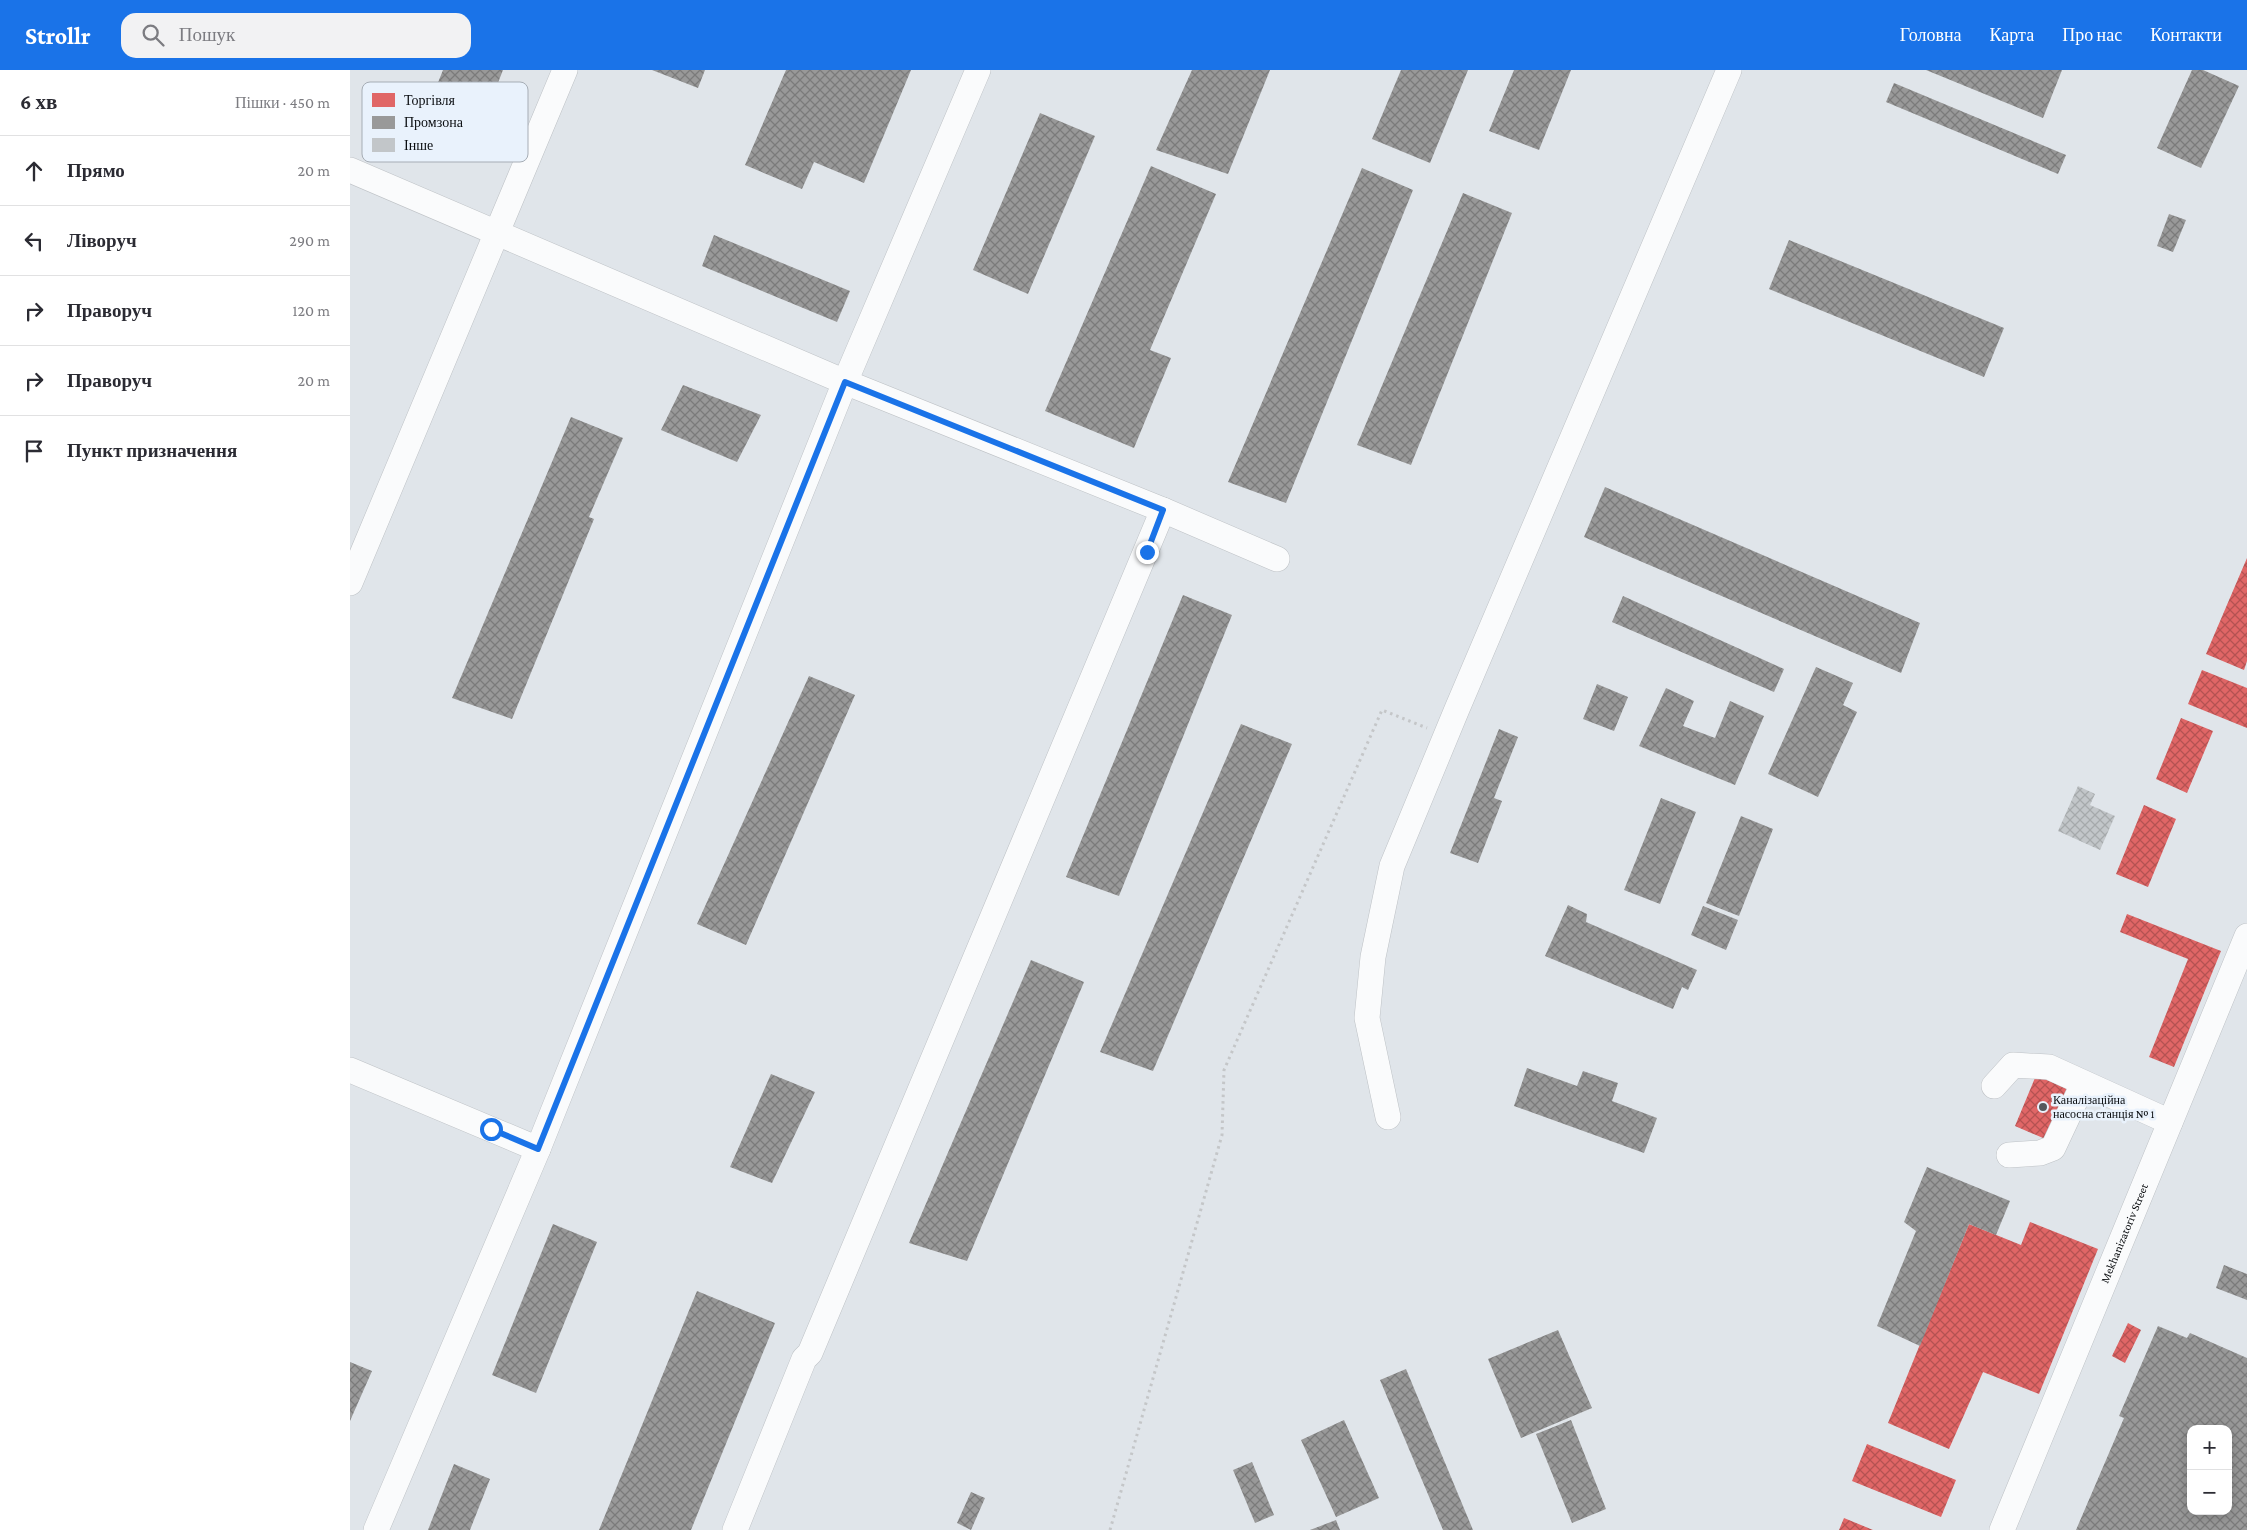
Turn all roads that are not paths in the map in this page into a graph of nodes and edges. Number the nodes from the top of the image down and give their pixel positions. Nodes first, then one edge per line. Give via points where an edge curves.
1 (565, 70) edge
2 (978, 70) edge
3 (1729, 70) edge
4 (528, 156) edge
5 (526, 162) edge
6 (350, 170) edge
7 (496, 231) junction
8 (845, 382) junction
9 (1163, 510) junction
10 (1277, 559) dead end
11 (350, 583) edge
12 (2247, 936) edge
13 (350, 1070) edge
14 (2084, 1084) junction
15 (1994, 1086) dead end
16 (1388, 1117) dead end
17 (2170, 1122) junction
18 (538, 1149) junction
19 (2009, 1155) dead end
20 (376, 1530) edge
21 (735, 1530) edge
22 (2002, 1530) edge

1 - 4 street
2 - 8 street
3 - 16 street via 1392,866 1373,957 1367,1018
5 - 7 street
6 - 7 street
7 - 8 street
7 - 11 street
8 - 9 street
8 - 18 street
9 - 10 street
9 - 21 street via 818,1335 804,1359
12 - 17 street, Mekhanizatoriv Street
13 - 18 street
14 - 15 street via 2049,1067 2013,1065
14 - 17 street
14 - 19 street via 2053,1148 2040,1153
17 - 22 street, Mekhanizatoriv Street
18 - 20 street

